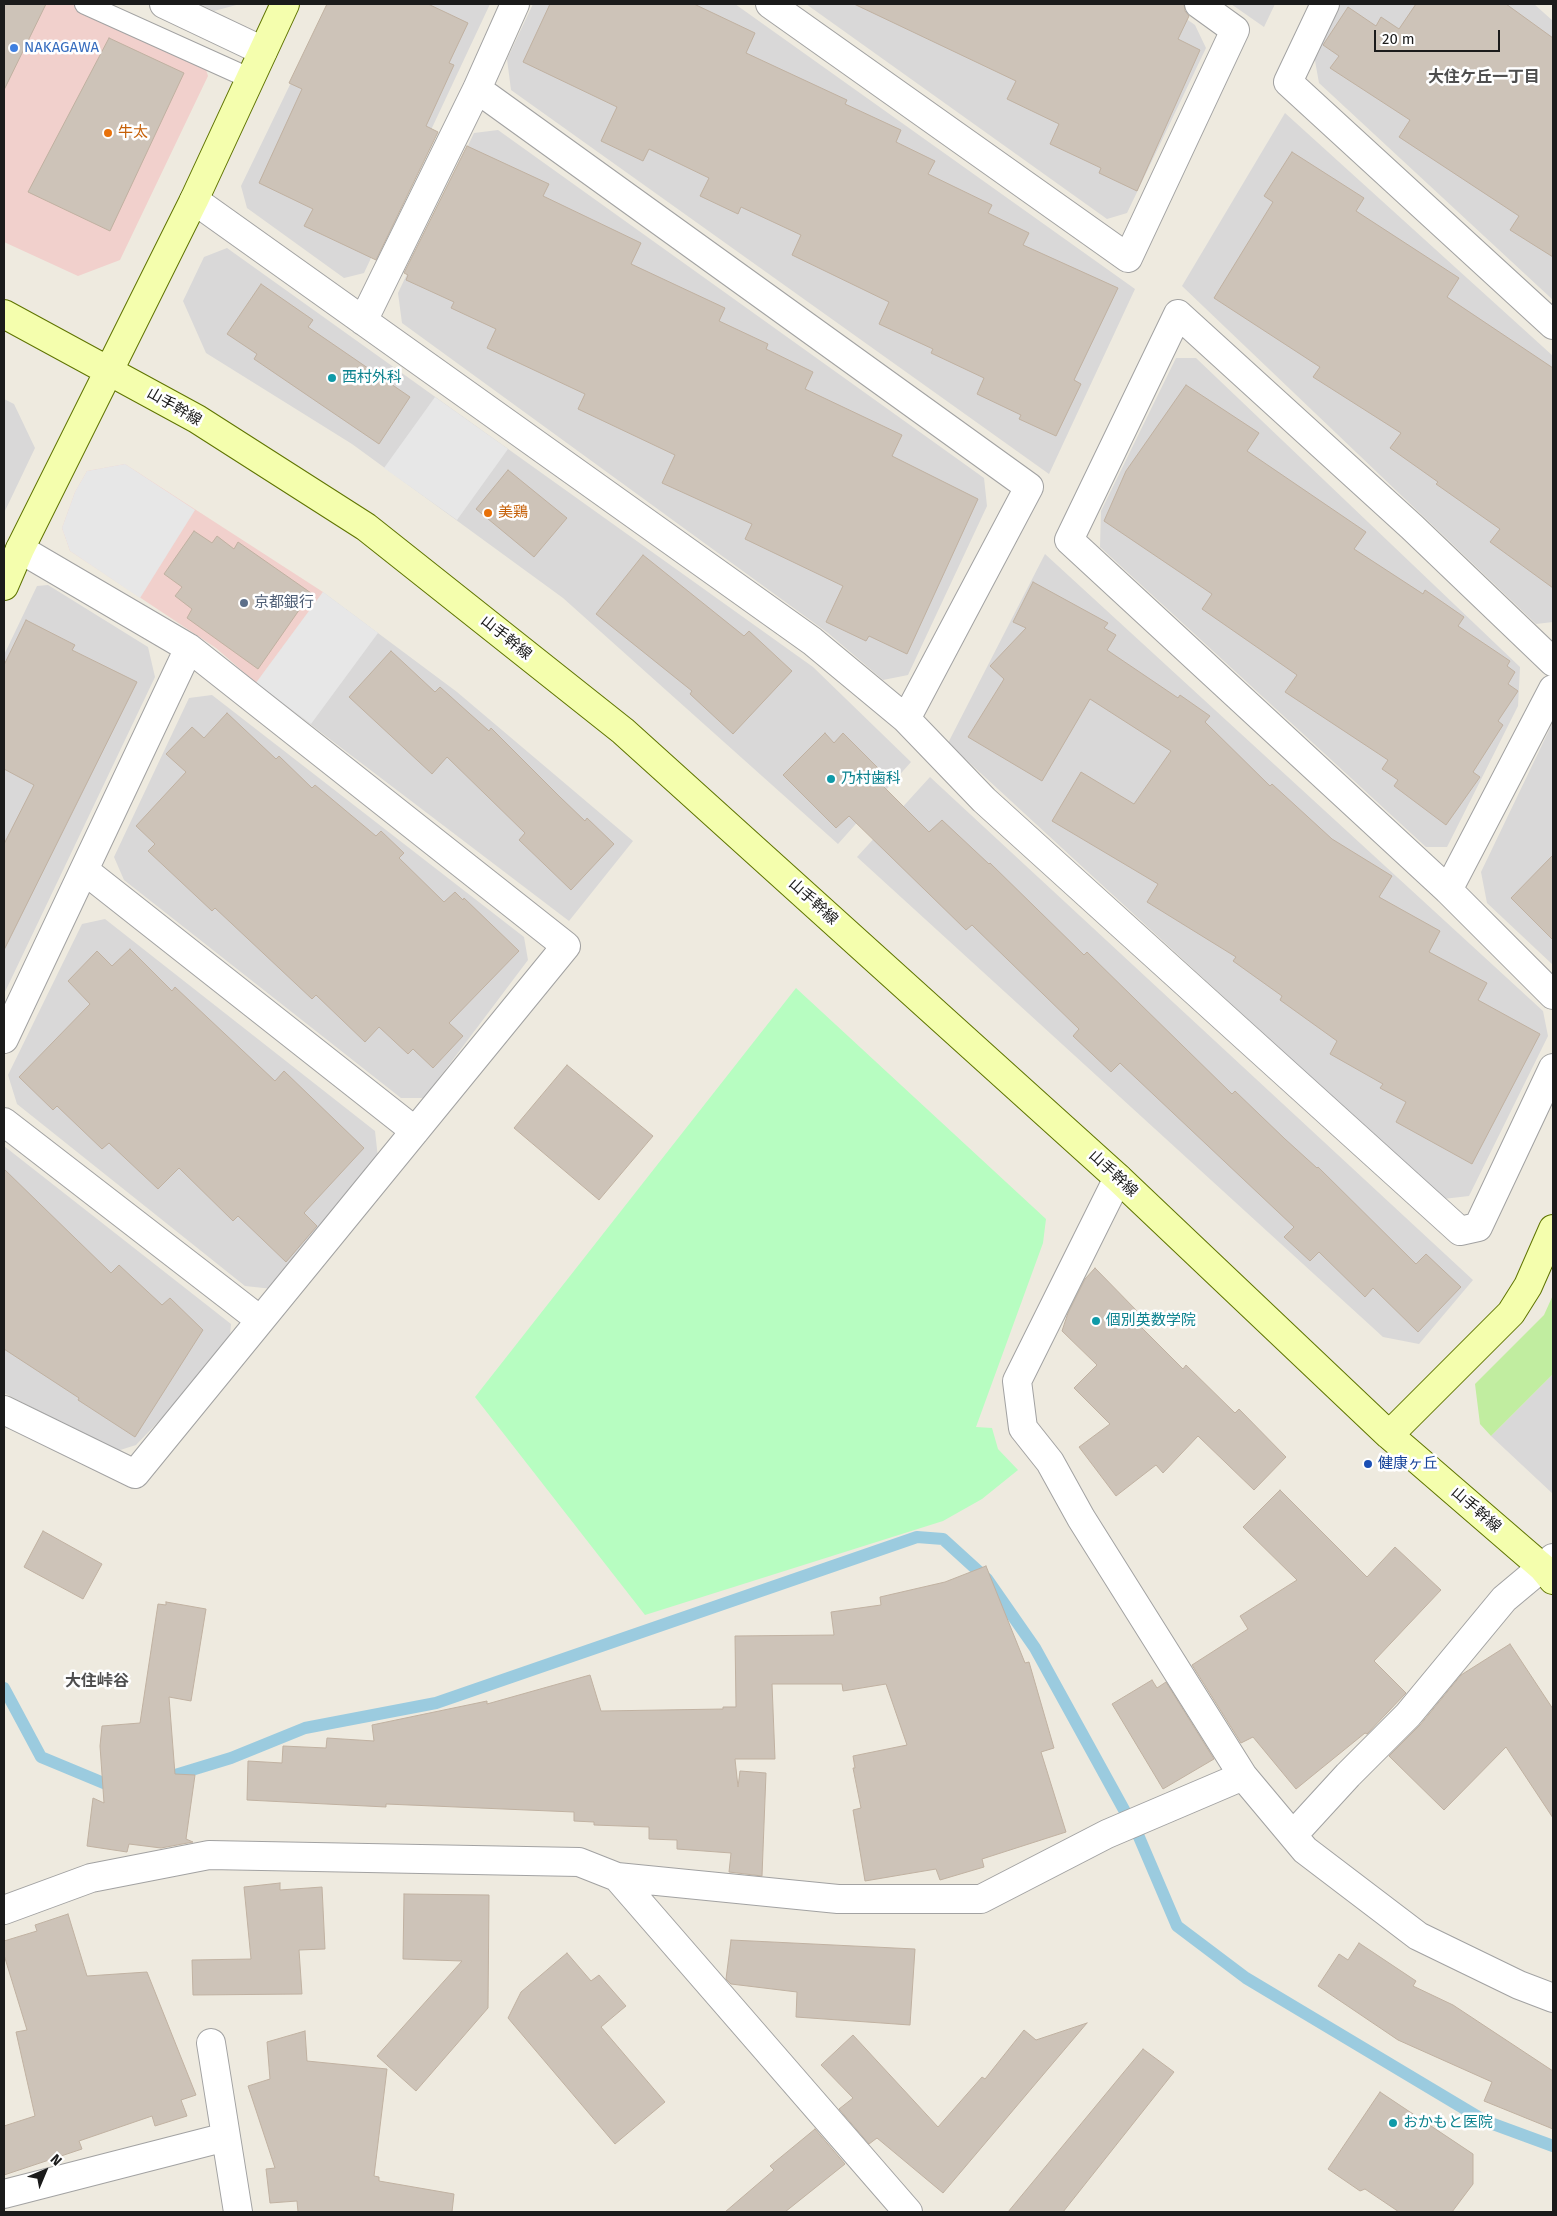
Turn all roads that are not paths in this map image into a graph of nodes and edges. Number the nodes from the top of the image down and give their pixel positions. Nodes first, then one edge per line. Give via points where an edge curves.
1 (85, 4) edge
2 (164, 4) edge
3 (285, 4) edge
4 (516, 4) edge
5 (770, 4) edge
6 (1199, 4) edge
7 (1324, 4) edge
8 (263, 51) junction
9 (249, 78) junction
10 (477, 89) junction
11 (194, 200) junction
12 (4, 314) edge
13 (363, 321) junction
14 (1553, 325) edge
15 (108, 370) junction
16 (20, 549) junction
17 (4, 586) edge
18 (189, 648) junction
19 (1553, 662) edge
20 (1553, 689) edge
21 (906, 719) junction
22 (84, 870) junction
23 (1448, 890) junction
24 (1553, 995) edge
25 (4, 1039) edge
26 (1553, 1068) edge
27 (4, 1122) edge
28 (415, 1131) junction
29 (1118, 1178) junction
30 (1553, 1228) edge
31 (260, 1320) junction
32 (4, 1410) edge
33 (1389, 1435) junction
34 (1550, 1569) edge
35 (1243, 1776) junction
36 (1293, 1835) junction
37 (618, 1878) junction
38 (4, 1910) edge
39 (1553, 1998) edge
40 (211, 2043) dead end
41 (226, 2136) junction
42 (4, 2194) edge
43 (238, 2212) edge
44 (908, 2212) edge

1 - 9 lane
2 - 8 street
3 - 8 street
4 - 10 street
5 - 6 street via 1128,258 1235,30
7 - 14 street via 1288,82
8 - 9 street
9 - 11 street
10 - 13 street
10 - 21 street via 1030,487
11 - 13 street
11 - 15 street
12 - 15 street, 山手幹線
13 - 21 street via 812,641
15 - 16 street
15 - 29 street, 山手幹線 via 197,419 366,526 615,725
16 - 17 street
16 - 18 street
18 - 22 street
18 - 28 street via 566,946
19 - 23 street via 1412,527 1178,314 1069,540
20 - 23 street
21 - 26 street via 984,800 1460,1232 1478,1227
22 - 25 street
22 - 28 street
23 - 24 street
27 - 31 street
28 - 31 street
29 - 33 street, 山手幹線
29 - 35 street via 1017,1381 1023,1428 1050,1462 1081,1518
30 - 33 street via 1528,1286 1511,1313
31 - 32 street via 135,1474
33 - 34 street, 山手幹線
34 - 36 street via 1504,1600 1408,1715
35 - 36 street
35 - 37 street via 1108,1834 981,1899 838,1899
36 - 39 street via 1305,1850 1418,1936
37 - 38 street via 579,1862 209,1855 91,1878
37 - 44 street
40 - 41 street
41 - 42 street
41 - 43 street

